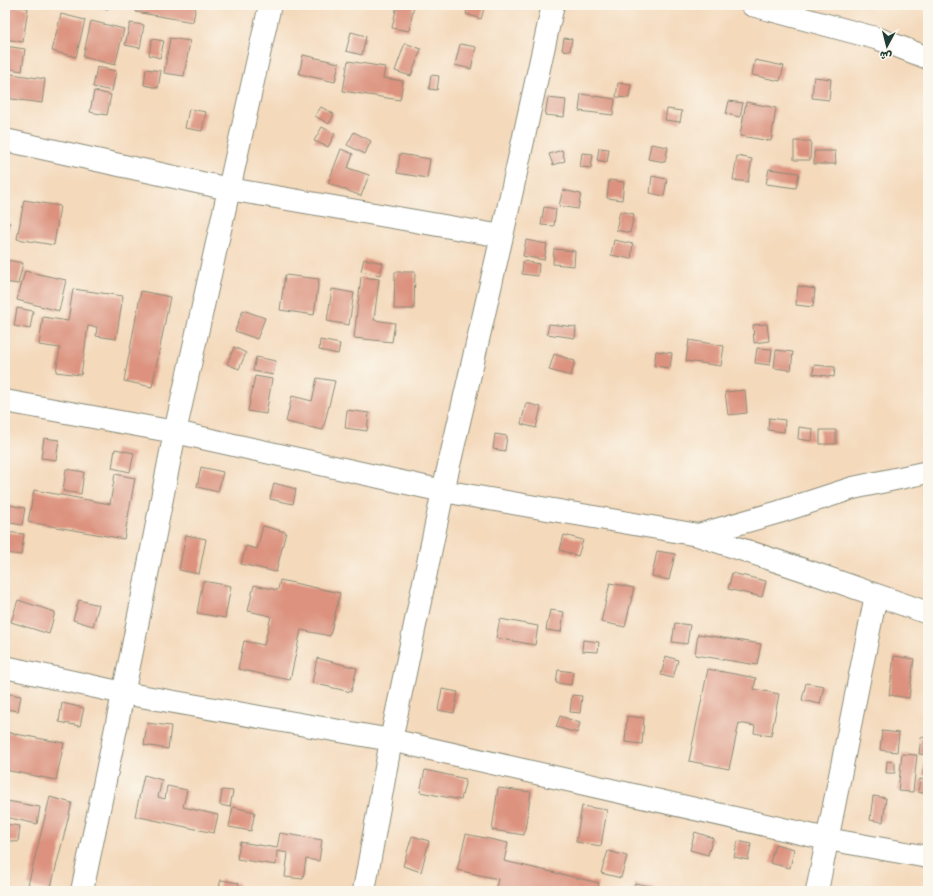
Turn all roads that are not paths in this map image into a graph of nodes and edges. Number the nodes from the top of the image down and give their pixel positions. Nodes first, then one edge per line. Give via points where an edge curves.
1 (270, 5) edge
2 (553, 5) edge
3 (752, 5) edge
4 (928, 58) edge
5 (5, 140) edge
6 (229, 189) junction
7 (502, 236) junction
8 (5, 401) edge
9 (176, 432) junction
10 (928, 472) edge
11 (443, 491) junction
12 (698, 536) junction
13 (876, 595) junction
14 (928, 613) edge
15 (5, 666) edge
16 (123, 693) junction
17 (391, 740) junction
18 (827, 839) junction
19 (928, 857) edge
20 (82, 891) edge
21 (364, 891) edge
22 (817, 891) edge

1 - 6 street
2 - 7 street
3 - 4 street via 879,39
5 - 6 street
6 - 7 street
6 - 9 street
7 - 11 street
8 - 9 street
9 - 11 street
9 - 16 street
10 - 12 street via 853,488
11 - 12 street
11 - 17 street
12 - 13 street
13 - 14 street
13 - 18 street
15 - 16 street
16 - 17 street
16 - 20 street
17 - 18 street
17 - 21 street
18 - 19 street
18 - 22 street

